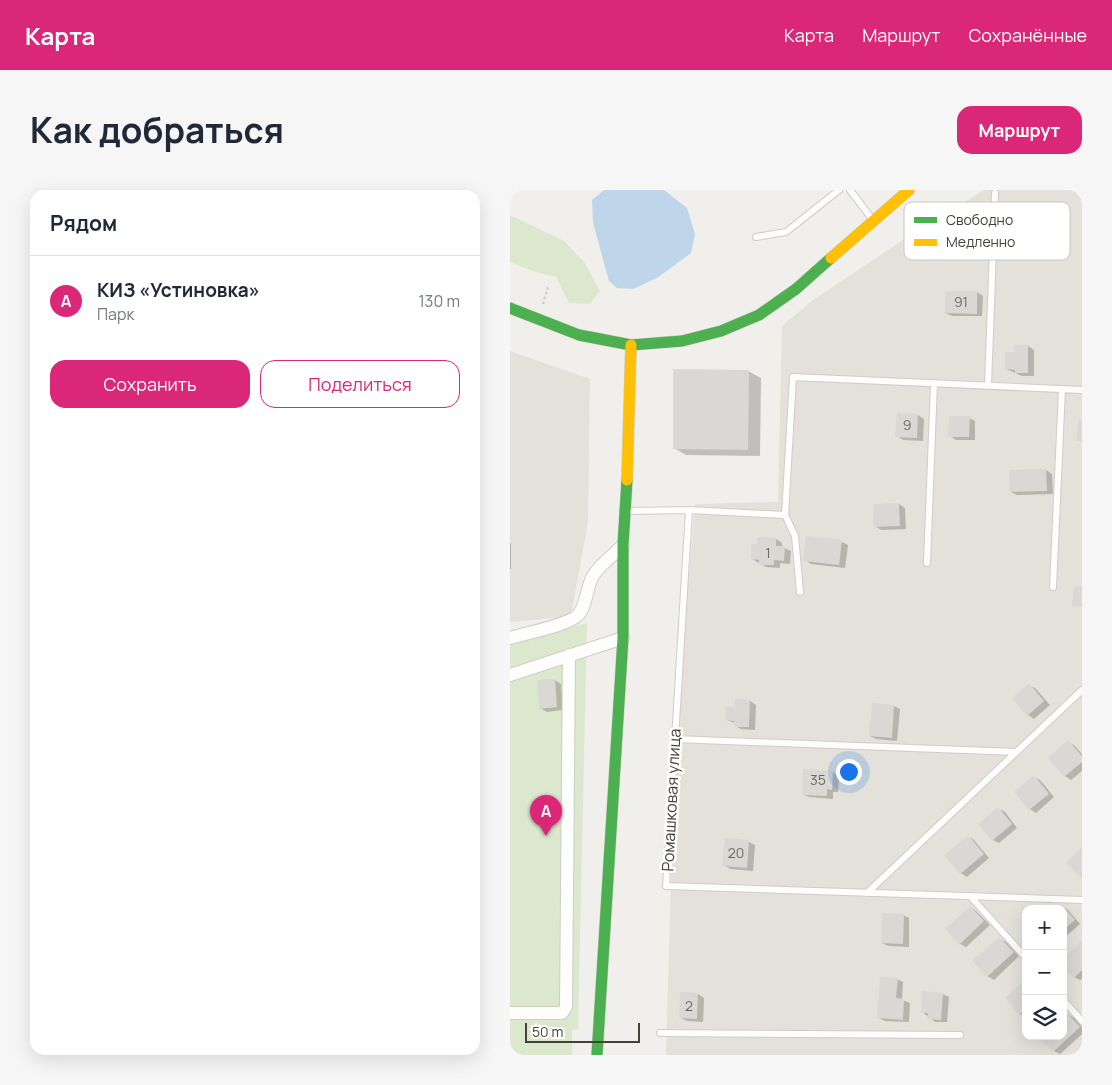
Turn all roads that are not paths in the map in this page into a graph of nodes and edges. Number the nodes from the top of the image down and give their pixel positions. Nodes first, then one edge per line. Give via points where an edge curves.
1 (839, 190) edge
2 (850, 190) edge
3 (909, 190) edge
4 (996, 194) dead end
5 (996, 202) edge
6 (874, 221) junction
7 (756, 237) dead end
8 (993, 260) edge
9 (510, 308) edge
10 (631, 346) junction
11 (934, 383) junction
12 (988, 386) junction
13 (1062, 389) junction
14 (1082, 390) edge
15 (626, 510) junction
16 (689, 510) junction
17 (785, 515) junction
18 (623, 545) junction
19 (927, 563) dead end
20 (1053, 587) dead end
21 (800, 592) dead end
22 (510, 638) edge
23 (623, 638) junction
24 (569, 656) junction
25 (510, 675) edge
26 (1082, 690) edge
27 (675, 739) junction
28 (1016, 752) junction
29 (867, 893) junction
30 (970, 896) junction
31 (1082, 900) edge
32 (1022, 954) edge
33 (1067, 1004) edge
34 (510, 1013) edge
35 (1082, 1021) edge
36 (660, 1033) dead end
37 (960, 1035) dead end
38 (597, 1055) edge

1 - 7 lane via 786,232
2 - 6 lane
3 - 6 street
4 - 5 lane
6 - 10 street via 796,289 759,315 721,331 682,341
8 - 12 lane
9 - 10 street via 579,335
10 - 15 street
11 - 12 lane
11 - 17 lane via 793,377
11 - 19 lane
12 - 13 lane
13 - 14 lane
13 - 20 lane
15 - 16 lane
15 - 18 street
16 - 17 lane
16 - 27 lane, Ромашковая улица
17 - 21 lane via 795,536
18 - 22 street via 594,574 577,616
18 - 23 street
23 - 24 street
23 - 38 street
24 - 25 street
24 - 34 street via 566,1006 562,1013
26 - 28 lane
27 - 28 lane
27 - 29 lane, Ромашковая улица via 666,886
28 - 29 lane
29 - 30 lane, Ромашковая улица
30 - 31 lane, Ромашковая улица
30 - 32 lane
33 - 35 lane
36 - 37 lane

